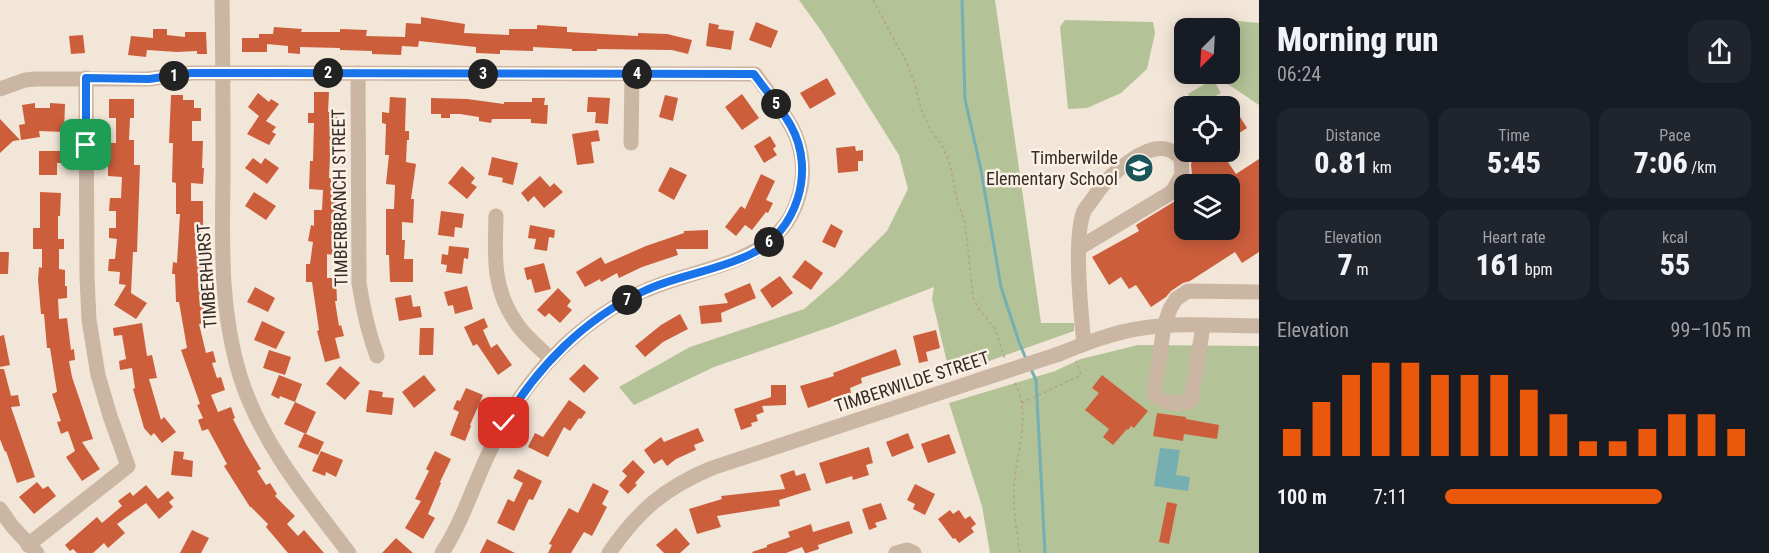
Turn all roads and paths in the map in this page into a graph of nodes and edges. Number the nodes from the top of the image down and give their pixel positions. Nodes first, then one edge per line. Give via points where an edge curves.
1 (222, 0) edge
2 (873, 0) edge
3 (223, 73) junction
4 (358, 73) junction
5 (632, 74) junction
6 (86, 78) junction
7 (0, 89) edge
8 (632, 143) dead end
9 (496, 216) dead end
10 (1079, 248) junction
11 (1259, 292) edge
12 (1164, 326) junction
13 (1203, 326) junction
14 (1259, 326) edge
15 (1072, 349) junction
16 (1002, 353) dead end
17 (377, 356) dead end
18 (551, 359) junction
19 (1015, 383) dead end
20 (1022, 403) junction
21 (0, 509) edge
22 (33, 549) edge
23 (913, 552) edge
24 (349, 553) edge
25 (442, 553) edge
26 (609, 553) edge
27 (896, 553) edge
28 (1020, 553) edge

1 - 3 street, TIMBERHURST
2 - 16 path via 904,56 922,112 949,161 965,222 973,297 995,329
3 - 4 street
3 - 6 street via 149,79
3 - 24 street, TIMBERHURST via 223,284 233,350 256,416 275,452
4 - 5 street
4 - 17 street, TIMBERBRANCH STREET via 359,283
5 - 8 street
5 - 18 street via 754,74 791,126 799,144 802,164 797,202 782,228 752,254 643,291 590,324
6 - 7 street via 25,80
6 - 22 street via 89,320 98,375 128,466
9 - 18 street via 495,271 504,303 522,331
10 - 10 street via 1084,211 1112,174 1153,149 1169,150 1180,157 1182,175 1172,192
10 - 15 street via 1081,316
11 - 12 street via 1188,291 1176,299
12 - 13 street, TIMBERWILDE STREET
12 - 13 street via 1154,394 1158,399 1184,405 1191,401
12 - 15 street, TIMBERWILDE STREET via 1125,331
13 - 14 street, TIMBERWILDE STREET
15 - 20 path via 1081,375
15 - 26 street, TIMBERWILDE STREET, bridge via 696,474 646,507
18 - 25 street via 517,400 504,423
19 - 20 path
20 - 28 path via 1014,488
21 - 22 street
23 - 27 street

